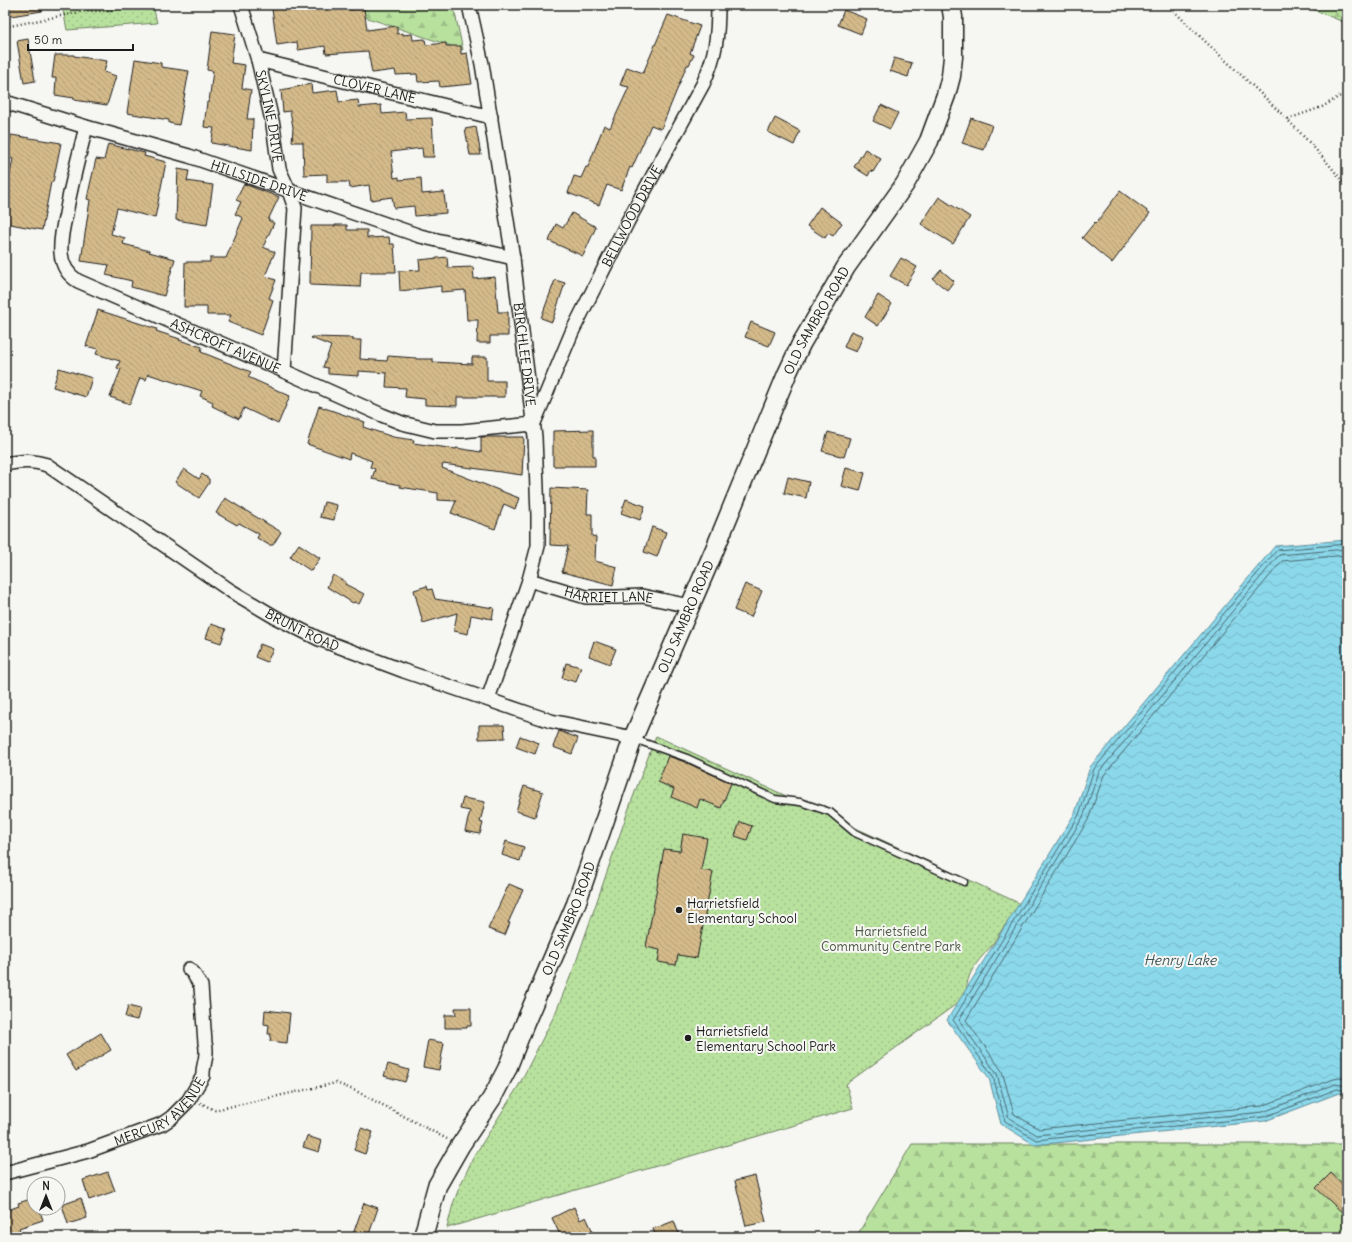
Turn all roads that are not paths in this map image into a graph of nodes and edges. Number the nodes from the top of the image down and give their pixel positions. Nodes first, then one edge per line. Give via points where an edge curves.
1 (241, 5) edge
2 (469, 5) edge
3 (718, 5) edge
4 (951, 5) edge
5 (258, 60) junction
6 (5, 102) edge
7 (491, 117) junction
8 (86, 127) junction
9 (289, 191) junction
10 (513, 258) junction
11 (284, 371) junction
12 (533, 424) junction
13 (5, 464) edge
14 (529, 580) junction
15 (690, 606) junction
16 (488, 699) junction
17 (633, 738) junction
18 (964, 882) dead end
19 (189, 969) dead end
20 (5, 1173) edge
21 (423, 1237) edge

1 - 5 street, SKYLINE DRIVE
2 - 7 street, BIRCHLEE DRIVE
3 - 12 street, BELLWOOD DRIVE via 716,48 703,84 628,221 572,332
4 - 15 main road, OLD SAMBRO ROAD via 951,76 929,141 905,184 846,267 801,344
5 - 7 street, CLOVER LANE
5 - 9 street, SKYLINE DRIVE via 273,125 279,169
6 - 8 street, HILLSIDE DRIVE
7 - 10 street, BIRCHLEE DRIVE
8 - 9 street, HILLSIDE DRIVE via 189,156
8 - 11 street, ASHCROFT AVENUE via 63,230 61,253 66,270 85,284
9 - 10 street, HILLSIDE DRIVE via 420,236
9 - 11 street, SKYLINE DRIVE via 295,208
10 - 12 street, BIRCHLEE DRIVE
11 - 12 street, ASHCROFT AVENUE via 402,423 435,431 462,432
12 - 14 street, BIRCHLEE DRIVE via 538,546
13 - 16 street, BRUNT ROAD via 26,460 47,465 231,591 275,617 319,638 404,671
14 - 15 street, HARRIET LANE via 586,596 642,596
14 - 16 street, BIRCHLEE DRIVE
15 - 17 main road, OLD SAMBRO ROAD
16 - 17 street, BRUNT ROAD via 551,721
17 - 18 lane via 687,758 774,799 800,802 830,812 855,833
17 - 21 main road, OLD SAMBRO ROAD via 576,904 524,1023 507,1069 492,1098 437,1186
19 - 20 street, MERCURY AVENUE via 202,986 207,1057 203,1076 188,1101 171,1118 158,1126 88,1151

